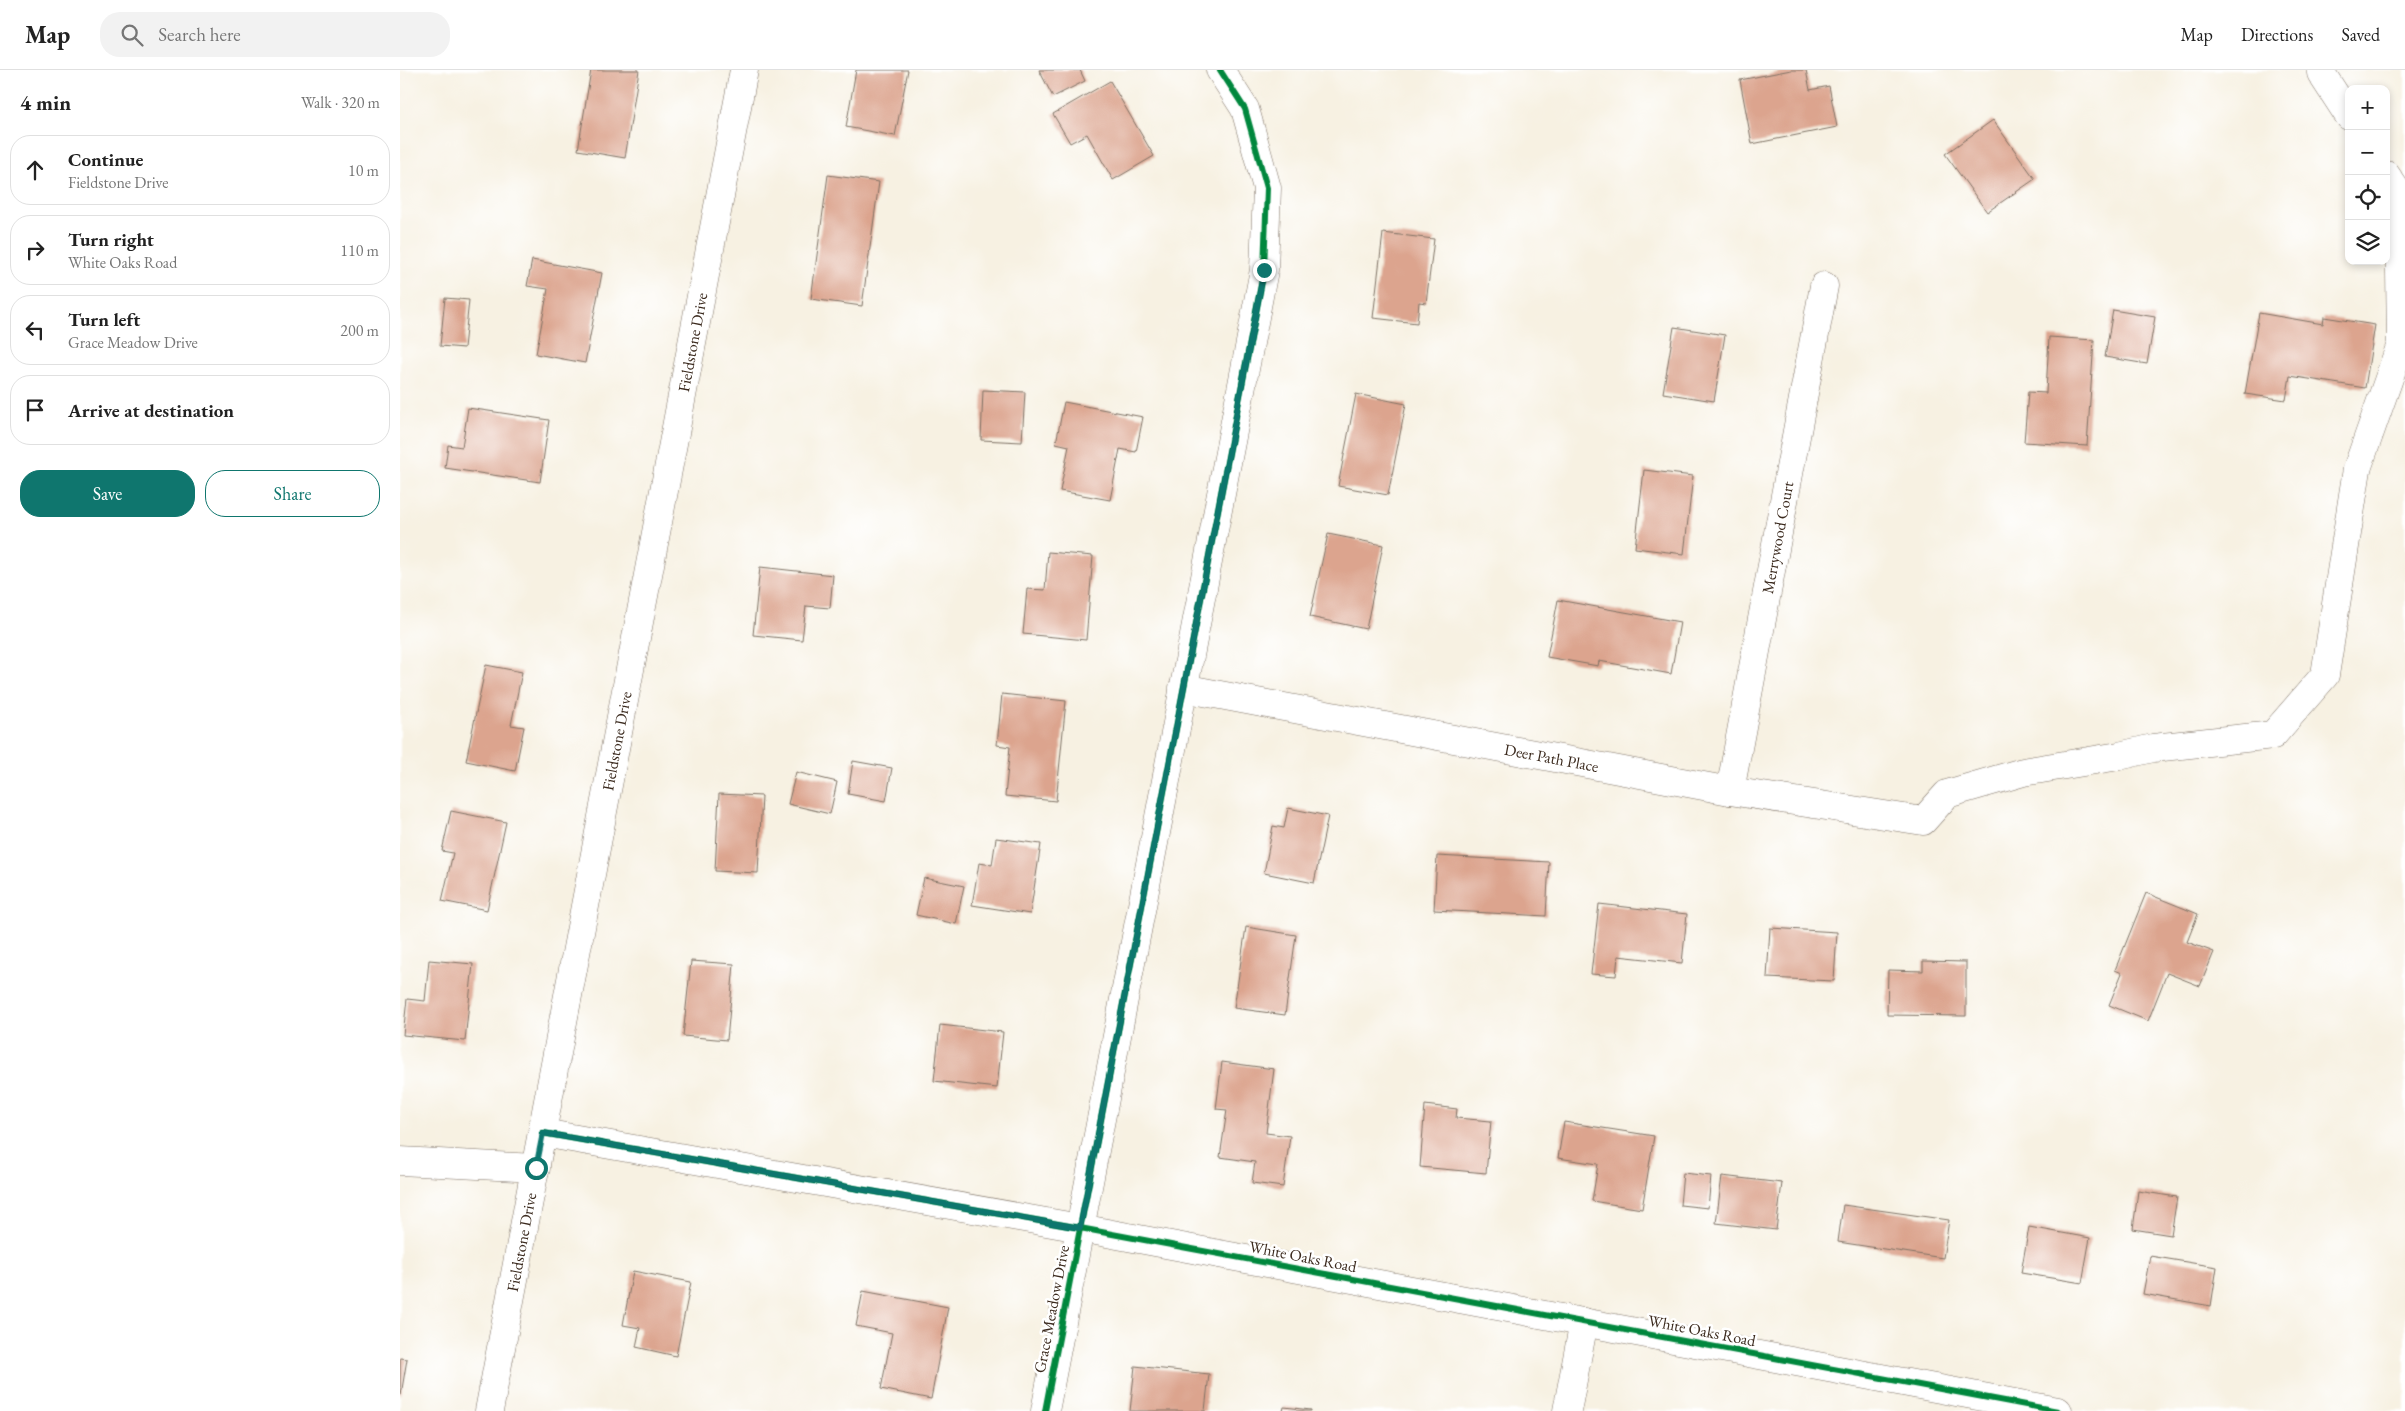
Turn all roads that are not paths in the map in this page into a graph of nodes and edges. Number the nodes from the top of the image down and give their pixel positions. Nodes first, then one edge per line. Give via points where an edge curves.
1 (744, 70) edge
2 (1220, 70) edge
3 (2321, 73) dead end
4 (2345, 110) edge
5 (2387, 175) edge
6 (1824, 286) dead end
7 (1183, 688) junction
8 (1730, 791) junction
9 (543, 1133) junction
10 (400, 1161) edge
11 (536, 1168) junction
12 (1080, 1228) junction
13 (1584, 1322) junction
14 (490, 1411) edge
15 (1045, 1411) edge
16 (1567, 1411) edge
17 (2058, 1411) edge

1 - 9 street, Fieldstone Drive
2 - 7 street, Grace Meadow Drive via 1245,109 1267,188 1264,270
3 - 4 street
5 - 8 street, Deer Path Place via 2399,194 2401,344 2357,469 2325,675 2274,735 2152,748 2023,772 1947,794 1923,821
6 - 8 street, Merrywood Court
7 - 8 street, Deer Path Place
7 - 12 street, Grace Meadow Drive
9 - 11 street, Fieldstone Drive
9 - 12 street, White Oaks Road
10 - 11 street
11 - 14 street, Fieldstone Drive
12 - 13 street, White Oaks Road
12 - 15 street, Grace Meadow Drive
13 - 16 street
13 - 17 street, White Oaks Road

